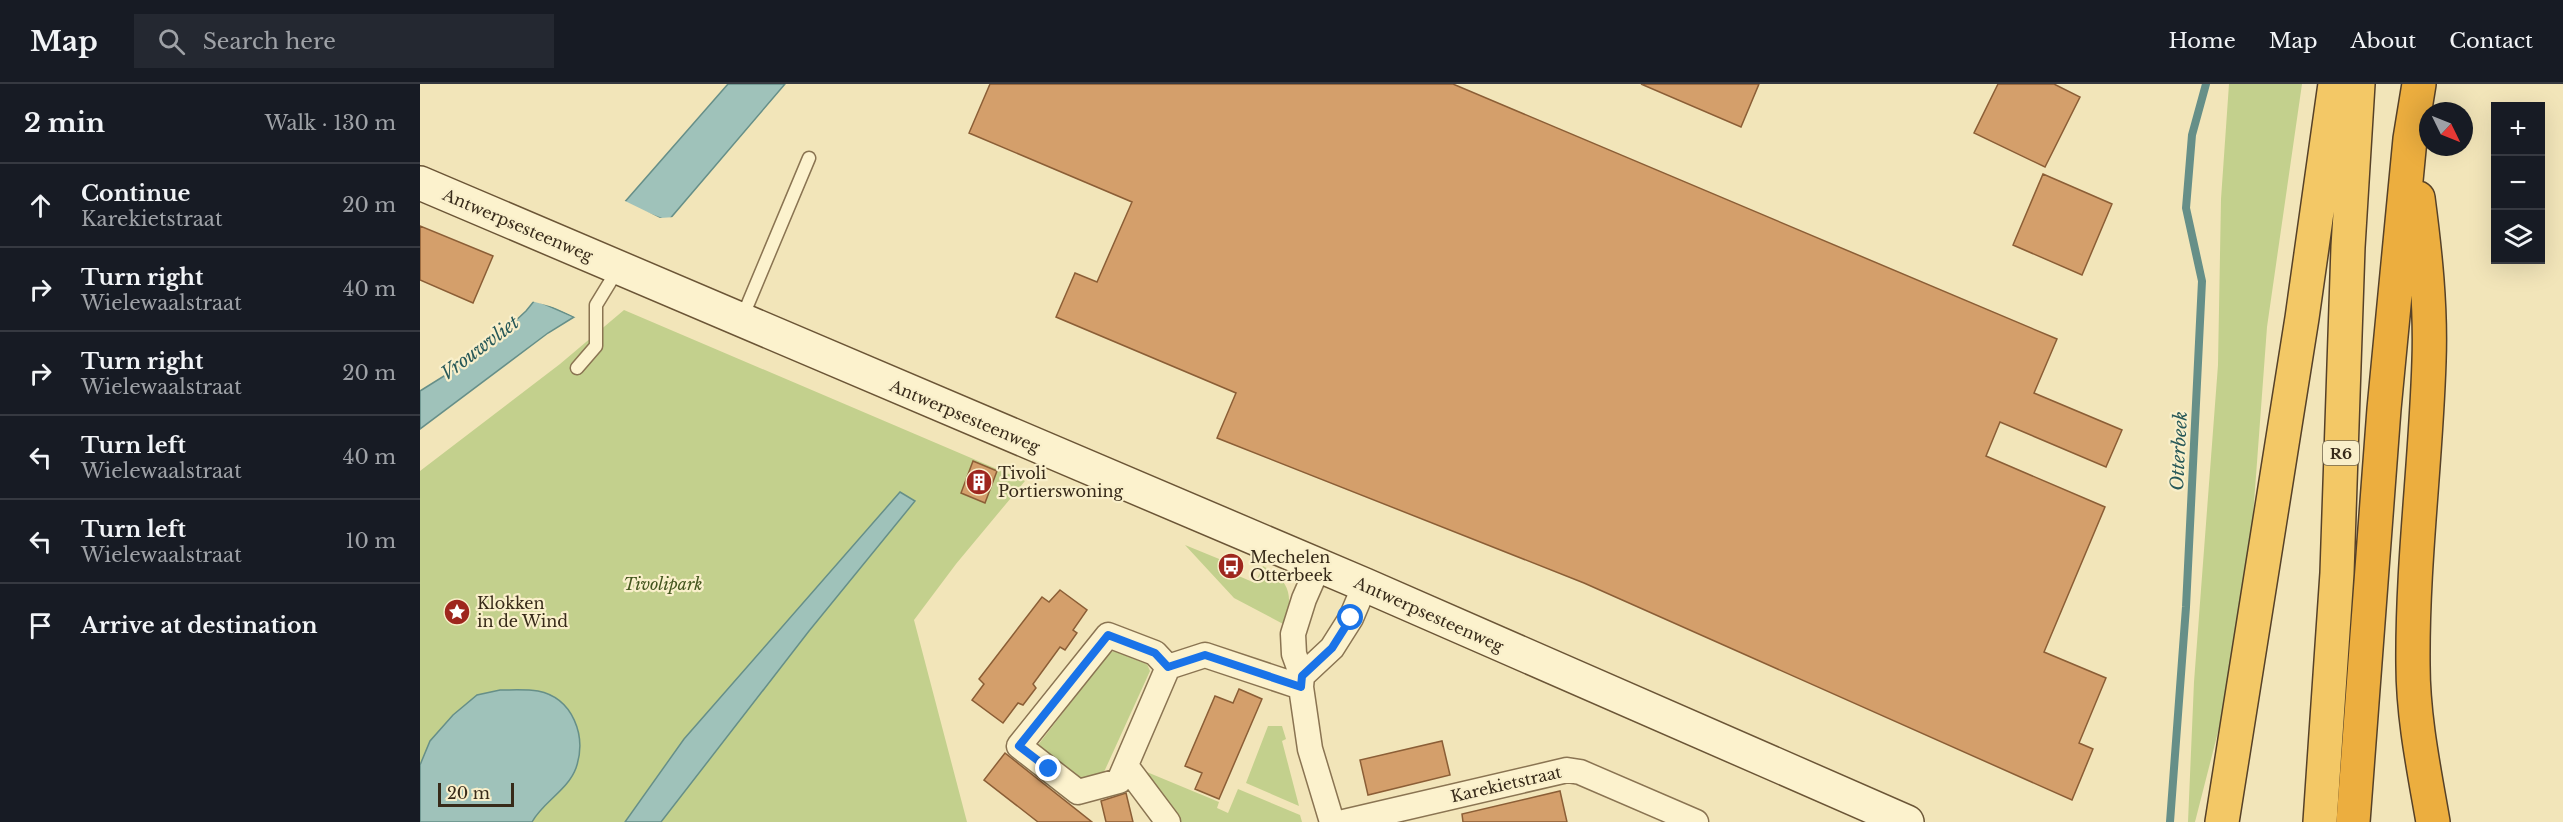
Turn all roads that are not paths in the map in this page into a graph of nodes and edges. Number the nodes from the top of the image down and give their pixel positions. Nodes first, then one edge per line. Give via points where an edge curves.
1 (2335, 84) edge
2 (2358, 84) edge
3 (2419, 84) edge
4 (2410, 139) junction
5 (809, 158) dead end
6 (420, 183) edge
7 (619, 268) junction
8 (741, 321) junction
9 (577, 368) dead end
10 (1318, 567) junction
11 (1365, 585) junction
12 (1168, 667) junction
13 (1301, 682) junction
14 (1126, 766) junction
15 (1168, 822) edge
16 (1332, 822) edge
17 (1344, 822) edge
18 (1696, 822) edge
19 (1907, 822) edge
20 (2222, 822) edge
21 (2320, 822) edge
22 (2353, 822) edge
23 (2433, 822) edge

1 - 20 highway
2 - 21 highway, R6 via 2337,573
3 - 4 highway, R6
4 - 22 highway, R6 via 2384,409
4 - 23 highway via 2426,259 2429,359 2412,666 2419,746
5 - 8 lane
6 - 7 main road, Antwerpsesteenweg
7 - 8 main road, Antwerpsesteenweg
7 - 9 lane via 596,305 596,346
8 - 10 main road, Antwerpsesteenweg
10 - 11 main road, Antwerpsesteenweg
10 - 13 street via 1293,634
11 - 13 street via 1332,648
11 - 19 main road, Antwerpsesteenweg
12 - 13 street via 1205,655
12 - 14 street
12 - 14 street via 1155,653 1108,635 1019,746 1078,792 1119,781
13 - 16 street via 1310,749
14 - 15 street
17 - 18 street, Karekietstraat via 1567,770 1580,772

